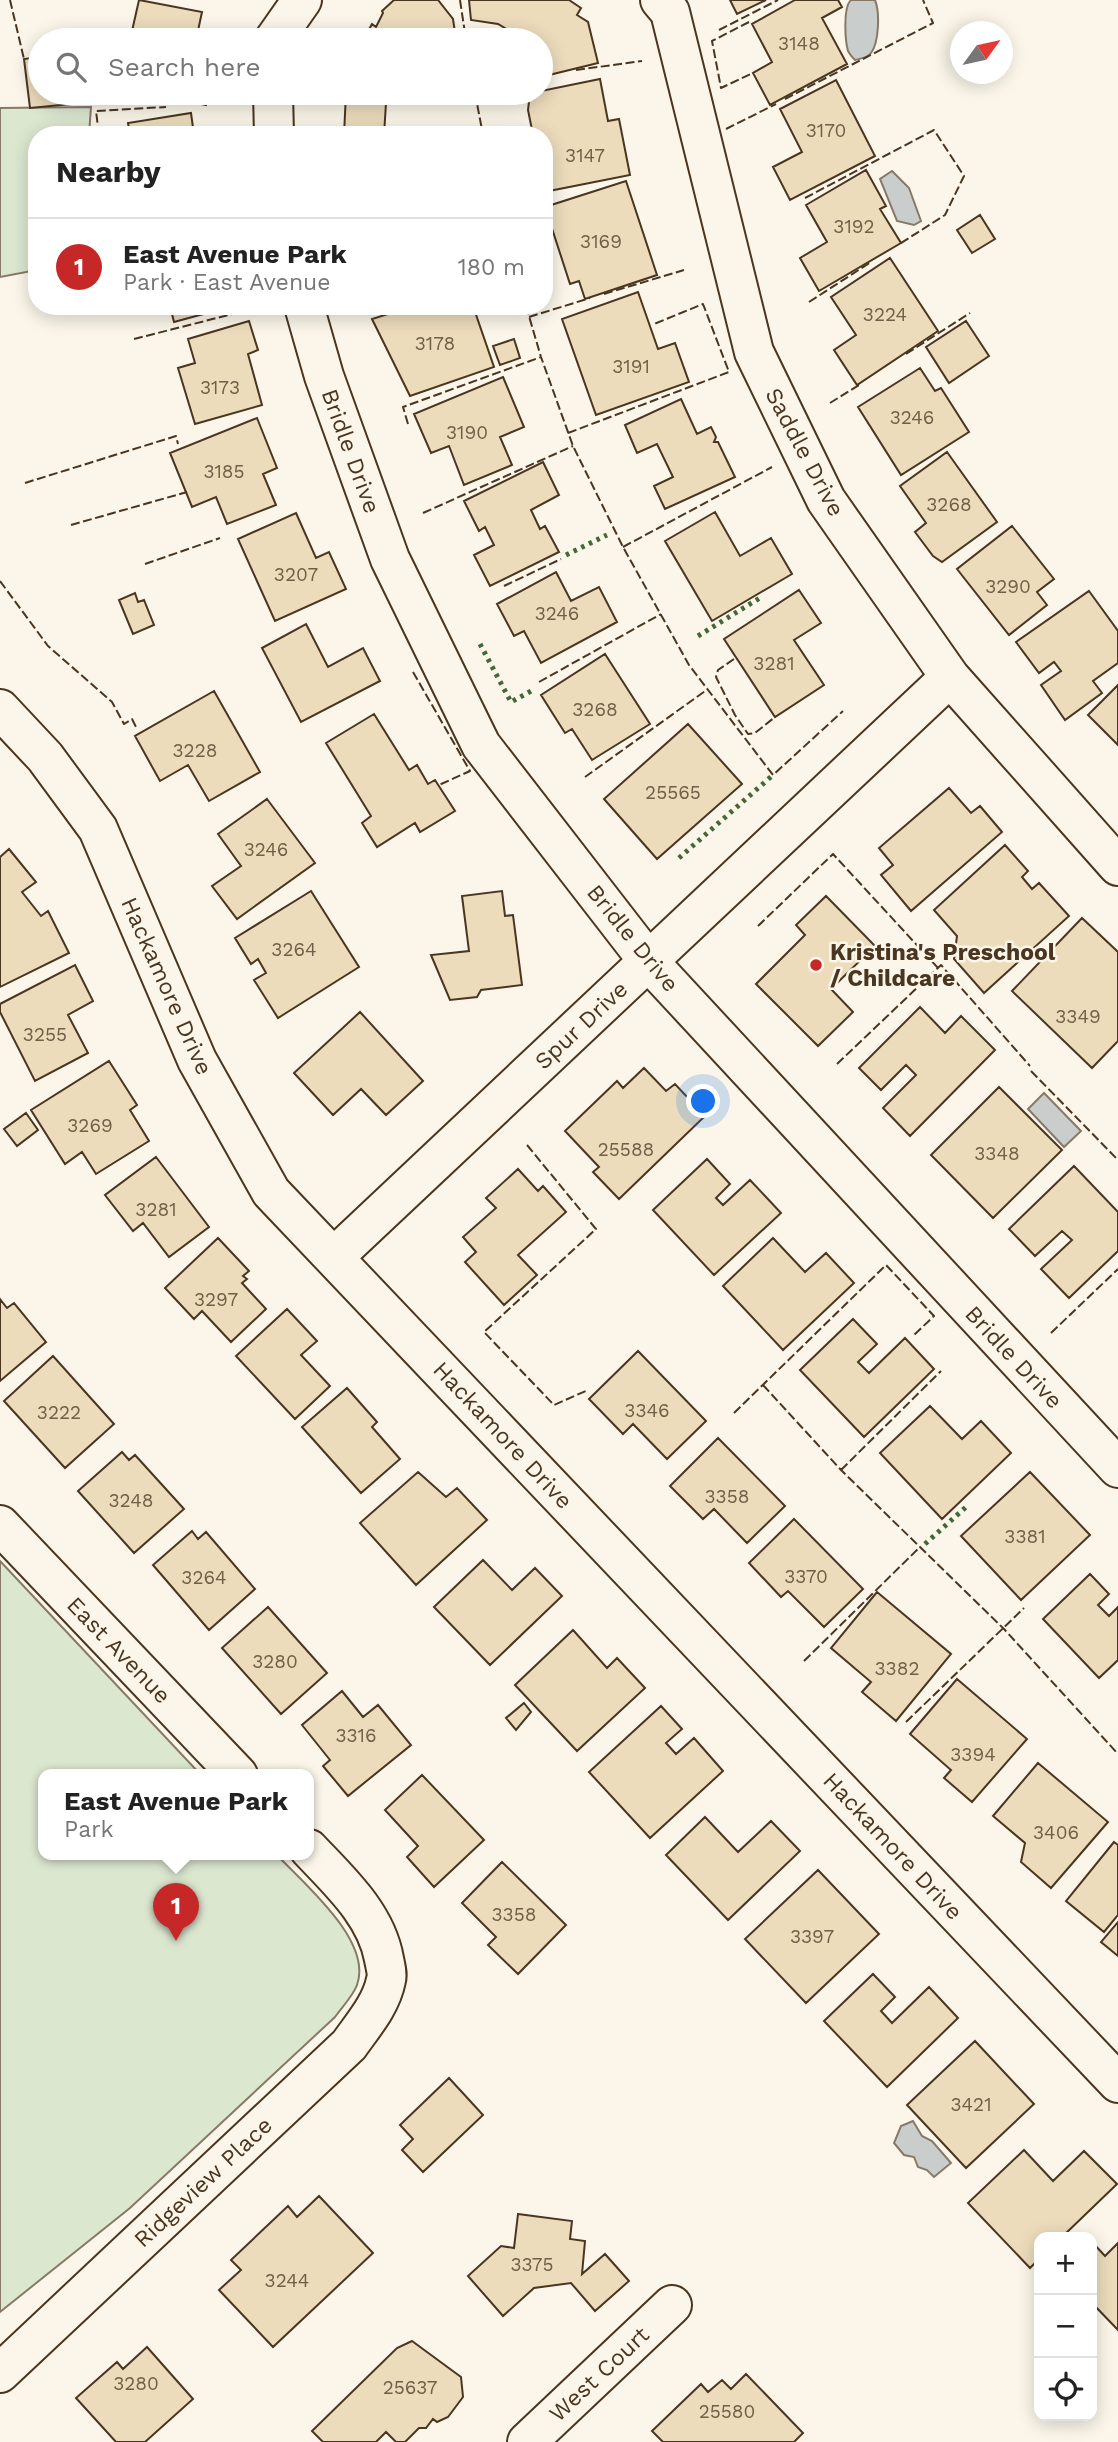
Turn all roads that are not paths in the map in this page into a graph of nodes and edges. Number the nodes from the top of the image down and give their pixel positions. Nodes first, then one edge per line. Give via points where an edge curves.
1 (302, 0) edge
2 (660, 0) edge
3 (282, 28) edge
4 (273, 105) edge
5 (274, 126) edge
6 (307, 315) edge
7 (950, 677) junction
8 (0, 709) edge
9 (1118, 866) edge
10 (649, 961) junction
11 (334, 1257) junction
12 (1118, 1468) edge
13 (0, 1525) edge
14 (232, 1769) edge
15 (314, 1854) edge
16 (1118, 2083) edge
17 (672, 2305) dead end
18 (0, 2373) edge
19 (527, 2442) edge

1 - 3 street
2 - 7 street, Saddle Drive via 670,12 754,352 826,500
4 - 5 street
6 - 10 street, Bridle Drive via 390,559 481,745
7 - 9 street, Saddle Drive
7 - 10 street, Spur Drive
8 - 11 street, Hackamore Drive via 45,757 98,829 204,1072 271,1192
10 - 11 street, Spur Drive
10 - 12 street, Bridle Drive
11 - 16 street, Hackamore Drive
13 - 14 street, East Avenue
15 - 18 street, Ridgeview Place via 343,1884 381,1942 387,1978 374,2010 349,2045
17 - 19 street, West Court

